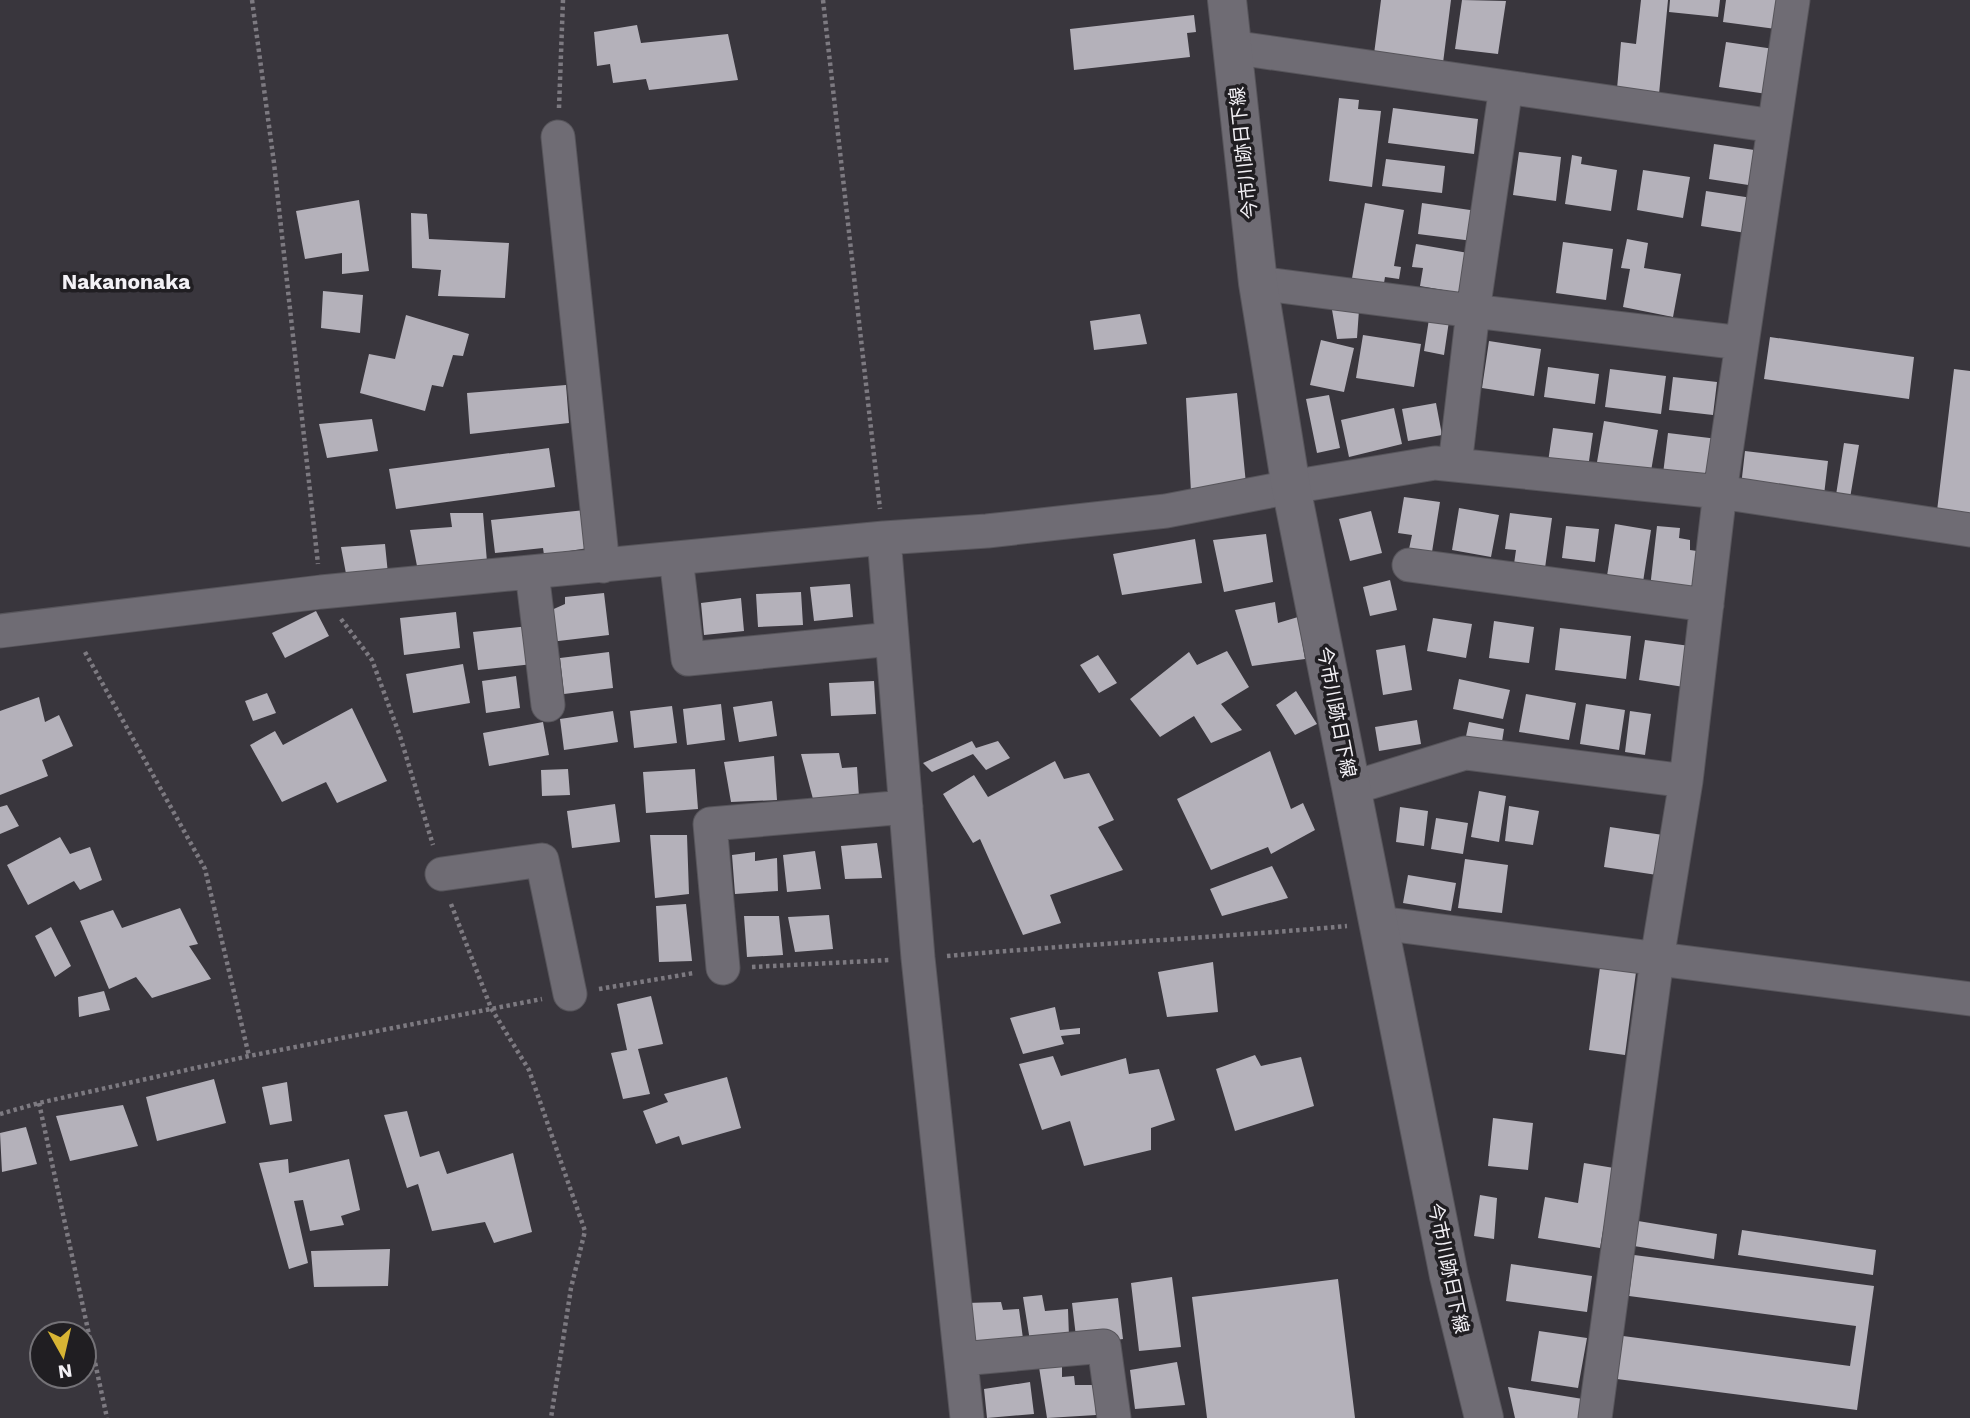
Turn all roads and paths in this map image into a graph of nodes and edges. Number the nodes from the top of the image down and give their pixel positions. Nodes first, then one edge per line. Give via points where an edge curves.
1 (252, 0) edge
2 (563, 0) edge
3 (823, 0) edge
4 (1227, 0) edge
5 (1793, 0) edge
6 (1231, 47) junction
7 (1506, 87) junction
8 (1774, 126) junction
9 (558, 137) joint
10 (1258, 283) junction
11 (1473, 312) junction
12 (1742, 343) junction
13 (1454, 465) junction
14 (1291, 486) junction
15 (1720, 492) junction
16 (1970, 530) edge
17 (884, 538) junction
18 (676, 558) junction
19 (1409, 565) dead end
20 (603, 566) junction
21 (533, 572) junction
22 (321, 592) junction
23 (1707, 605) junction
24 (70, 623) junction
25 (0, 631) edge
26 (892, 639) junction
27 (548, 705) dead end
28 (1686, 781) junction
29 (1352, 788) junction
30 (906, 807) junction
31 (442, 874) junction
32 (1379, 923) junction
33 (918, 958) junction
34 (1657, 959) junction
35 (723, 968) dead end
36 (570, 994) dead end
37 (1970, 999) edge
38 (491, 1008) junction
39 (249, 1056) junction
40 (39, 1102) junction
41 (0, 1114) edge
42 (961, 1359) junction
43 (107, 1418) edge
44 (551, 1418) edge
45 (967, 1418) edge
46 (1114, 1418) edge
47 (1484, 1418) edge
48 (1595, 1418) edge

1 - 22 path
2 - 9 path
3 - 17 path
4 - 6 street, 今市川跡日下線
5 - 8 street
6 - 7 street
6 - 10 street, 今市川跡日下線
7 - 8 street
7 - 11 street
8 - 12 street
9 - 20 street
10 - 11 street
10 - 14 street, 今市川跡日下線
11 - 12 street
11 - 13 street
12 - 15 street
13 - 14 street via 1435,463
13 - 15 street
14 - 17 street via 1166,511
14 - 29 street, 今市川跡日下線
15 - 16 street
15 - 23 street
17 - 18 street
17 - 26 street
18 - 20 street
18 - 26 street via 688,659
19 - 23 street
20 - 21 street
21 - 22 street
21 - 27 street
22 - 24 street
22 - 31 path via 372,660
23 - 28 street
24 - 25 street
24 - 39 path via 205,869
26 - 30 street
28 - 29 street via 1465,753
28 - 34 street
29 - 32 street, 今市川跡日下線
30 - 33 street
30 - 35 street via 710,824
31 - 36 street via 542,860
31 - 38 path
32 - 33 path
32 - 34 street
32 - 47 street, 今市川跡日下線 via 1449,1276
33 - 42 street
34 - 37 street
34 - 48 street
38 - 39 path
38 - 44 path via 529,1070 585,1231 571,1288
39 - 40 path
40 - 41 path
40 - 43 path
42 - 45 street
42 - 46 street via 1104,1346

